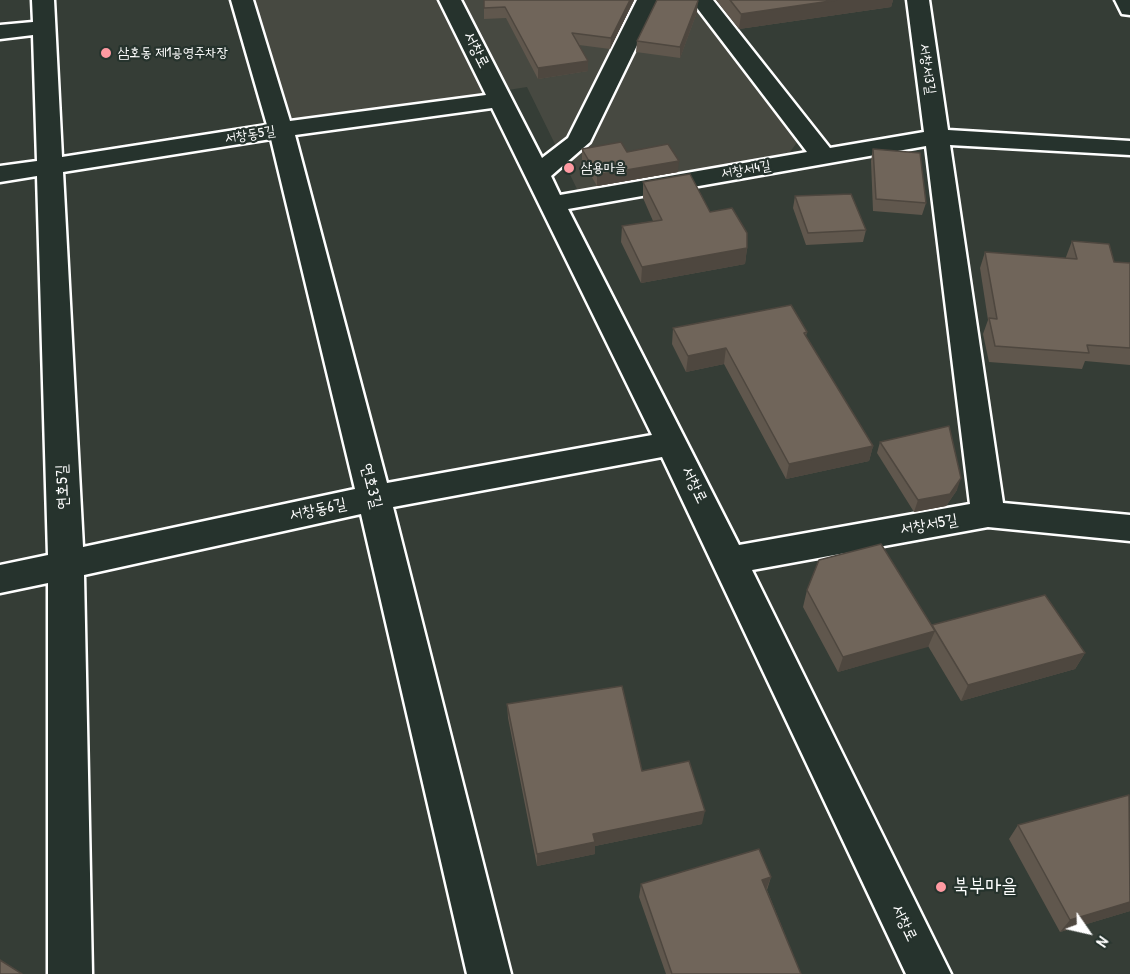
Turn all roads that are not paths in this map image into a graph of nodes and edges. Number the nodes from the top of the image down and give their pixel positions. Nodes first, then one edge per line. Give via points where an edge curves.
1 (242, 0) edge
2 (450, 0) edge
3 (648, 0) edge
4 (702, 0) edge
5 (918, 0) edge
6 (1126, 0) edge
7 (1130, 9) edge
8 (43, 13) edge
9 (0, 32) edge
10 (502, 100) junction
11 (281, 130) junction
12 (937, 137) junction
13 (1130, 148) edge
14 (824, 157) junction
15 (50, 167) junction
16 (539, 173) junction
17 (0, 174) edge
18 (554, 204) junction
19 (673, 443) junction
20 (374, 498) junction
21 (988, 514) junction
22 (1130, 528) edge
23 (730, 560) junction
24 (66, 565) junction
25 (0, 579) edge
26 (70, 974) edge
27 (489, 974) edge
28 (929, 974) edge

1 - 11 street, 연호3길
2 - 10 street, 서창로
3 - 16 street via 579,142
4 - 14 street
5 - 12 street, 서창서3길
6 - 7 street
8 - 9 street
8 - 15 street, 연호5길
10 - 11 street, 서창동5길
10 - 16 street, 서창로
11 - 15 street, 서창동5길
11 - 20 street, 연호3길
12 - 13 street, 서창서4길
12 - 14 street, 서창서4길
12 - 21 street
14 - 18 street, 서창서4길
15 - 17 street, 서창동5길
15 - 24 street, 연호5길
16 - 18 street, 서창로
18 - 19 street, 서창로
19 - 20 street, 서창동6길
19 - 23 street, 서창로
20 - 24 street, 서창동6길
20 - 27 street, 연호3길
21 - 22 street, 서창서5길
21 - 23 street, 서창서5길
23 - 28 street, 서창로
24 - 25 street, 서창동6길
24 - 26 street, 연호5길

